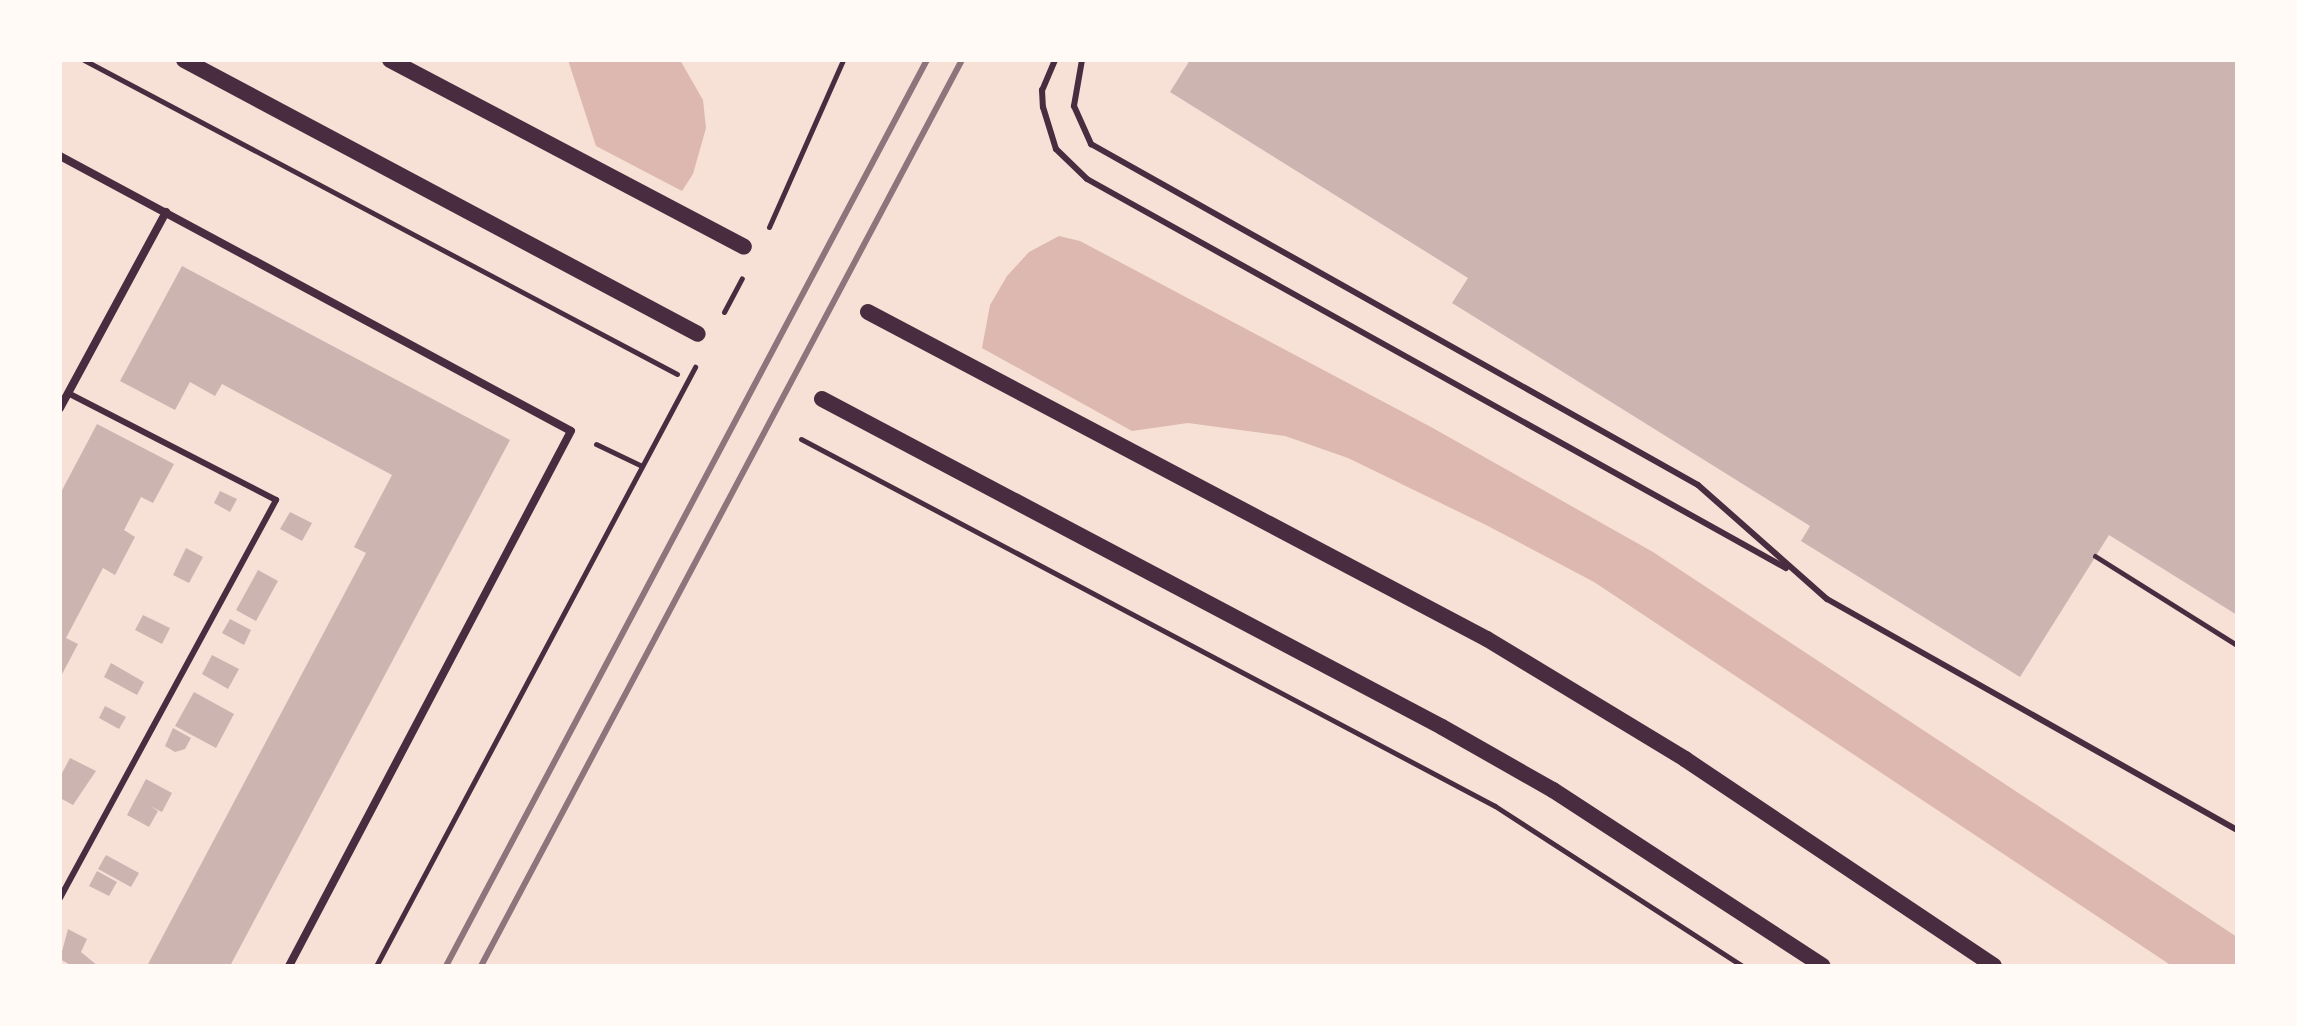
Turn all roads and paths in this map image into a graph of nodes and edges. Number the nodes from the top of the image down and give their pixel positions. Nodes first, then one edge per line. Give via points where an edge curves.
1 (84, 60) edge
2 (184, 60) edge
3 (390, 60) edge
4 (843, 60) edge
5 (1055, 60) edge
6 (1082, 60) edge
7 (60, 156) edge
8 (166, 212) junction
9 (761, 242) dead end
10 (744, 247) dead end
11 (746, 270) dead end
12 (868, 312) dead end
13 (716, 326) dead end
14 (698, 334) dead end
15 (701, 354) dead end
16 (677, 374) dead end
17 (68, 393) junction
18 (822, 399) dead end
19 (60, 408) edge
20 (571, 431) junction
21 (801, 439) dead end
22 (642, 466) junction
23 (2095, 556) dead end
24 (1796, 574) junction
25 (2237, 645) edge
26 (2237, 830) edge
27 (60, 898) edge
28 (289, 966) edge
29 (376, 966) edge
30 (1742, 966) edge
31 (1823, 966) edge
32 (1994, 966) edge

1 - 16 path
2 - 14 main road
3 - 10 main road
4 - 9 path
5 - 24 lane via 1042,90 1043,107 1056,149 1087,179
6 - 24 lane via 1074,106 1091,144 1698,485
7 - 8 street
8 - 17 street
8 - 20 street
11 - 13 path
12 - 32 main road via 1487,639 1685,759
15 - 22 path
17 - 19 street
17 - 27 lane via 276,500
18 - 31 main road via 1442,727 1553,790
20 - 22 path
20 - 28 street
21 - 30 path via 1551,839
22 - 29 path
23 - 25 path
24 - 26 lane via 1827,599

